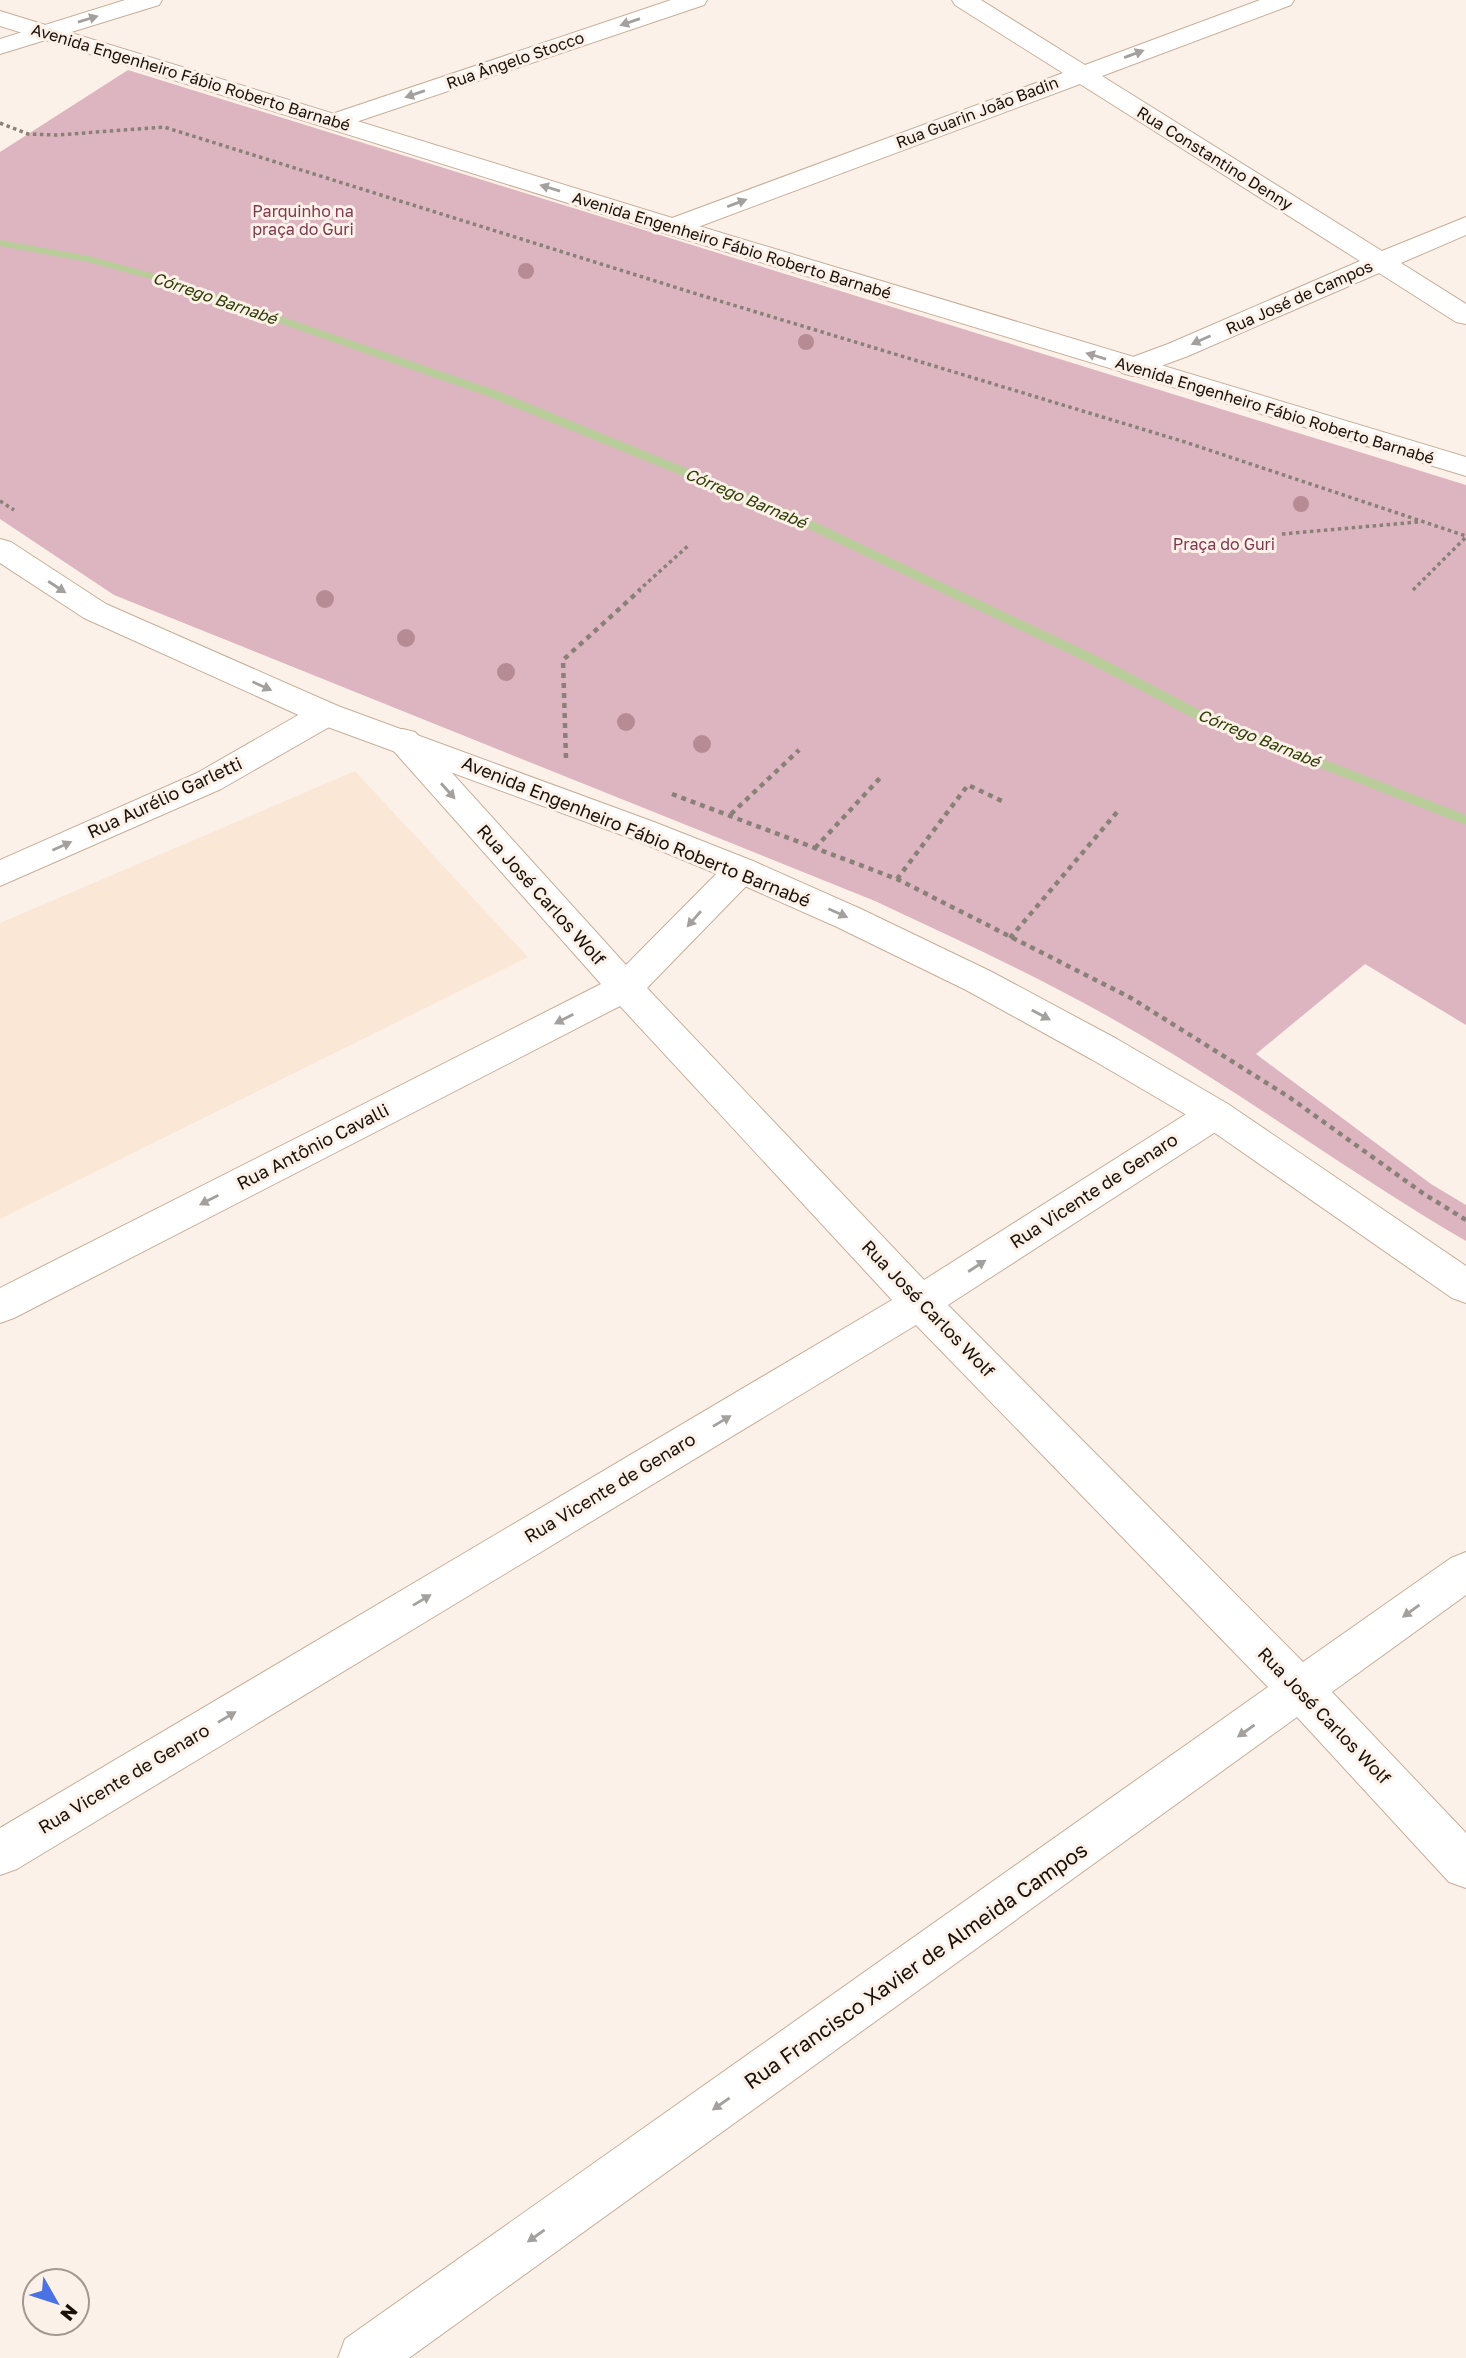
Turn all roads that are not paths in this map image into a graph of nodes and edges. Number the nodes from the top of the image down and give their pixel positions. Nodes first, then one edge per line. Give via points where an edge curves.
1 (150, 0) edge
2 (695, 0) edge
3 (964, 0) edge
4 (1282, 0) edge
5 (0, 18) edge
6 (46, 33) junction
7 (0, 47) edge
8 (1081, 73) junction
9 (335, 121) junction
10 (1466, 225) edge
11 (673, 227) junction
12 (1380, 262) junction
13 (1466, 316) edge
14 (1132, 367) junction
15 (1466, 467) edge
16 (0, 549) edge
17 (326, 714) junction
18 (403, 740) junction
19 (741, 870) junction
20 (0, 874) edge
21 (625, 988) junction
22 (1215, 1114) junction
23 (1461, 1281) edge
24 (919, 1303) junction
25 (0, 1307) edge
26 (1466, 1571) edge
27 (1302, 1691) junction
28 (0, 1853) edge
29 (1466, 1866) edge
30 (364, 2358) edge

6 -> 1 street
2 -> 9 street, Rua Ângelo Stocco
3 - 8 street, Rua Constantino Denny
8 -> 4 street, Rua Guarin João Badin
5 - 6 street, Avenida Engenheiro Fábio Roberto Barnabé
6 - 7 street
6 - 9 street, Avenida Engenheiro Fábio Roberto Barnabé
11 -> 8 street, Rua Guarin João Badin
8 - 12 street, Rua Constantino Denny
11 -> 9 street, Avenida Engenheiro Fábio Roberto Barnabé
10 - 12 street, Rua José de Campos
14 -> 11 street, Avenida Engenheiro Fábio Roberto Barnabé
12 - 13 street, Rua Constantino Denny
12 -> 14 street, Rua José de Campos
14 - 15 street, Avenida Engenheiro Fábio Roberto Barnabé
16 -> 17 street, Avenida Engenheiro Fábio Roberto Barnabé via 95,611
17 - 18 street, Avenida Engenheiro Fábio Roberto Barnabé
20 -> 17 street, Rua Aurélio Garletti via 209,781
18 - 19 street, Avenida Engenheiro Fábio Roberto Barnabé
18 -> 21 street, Rua José Carlos Wolf
19 -> 21 street, Rua Antônio Cavalli
19 -> 22 street, Avenida Engenheiro Fábio Roberto Barnabé via 979,981
21 - 24 street, Rua José Carlos Wolf
21 -> 25 street, Rua Antônio Cavalli
22 - 23 street, Avenida Engenheiro Fábio Roberto Barnabé
24 -> 22 street, Rua Vicente de Genaro
24 - 27 street, Rua José Carlos Wolf
28 -> 24 street, Rua Vicente de Genaro
26 -> 27 street, Rua Francisco Xavier de Almeida Campos
27 - 29 street, Rua José Carlos Wolf
27 -> 30 street, Rua Francisco Xavier de Almeida Campos

